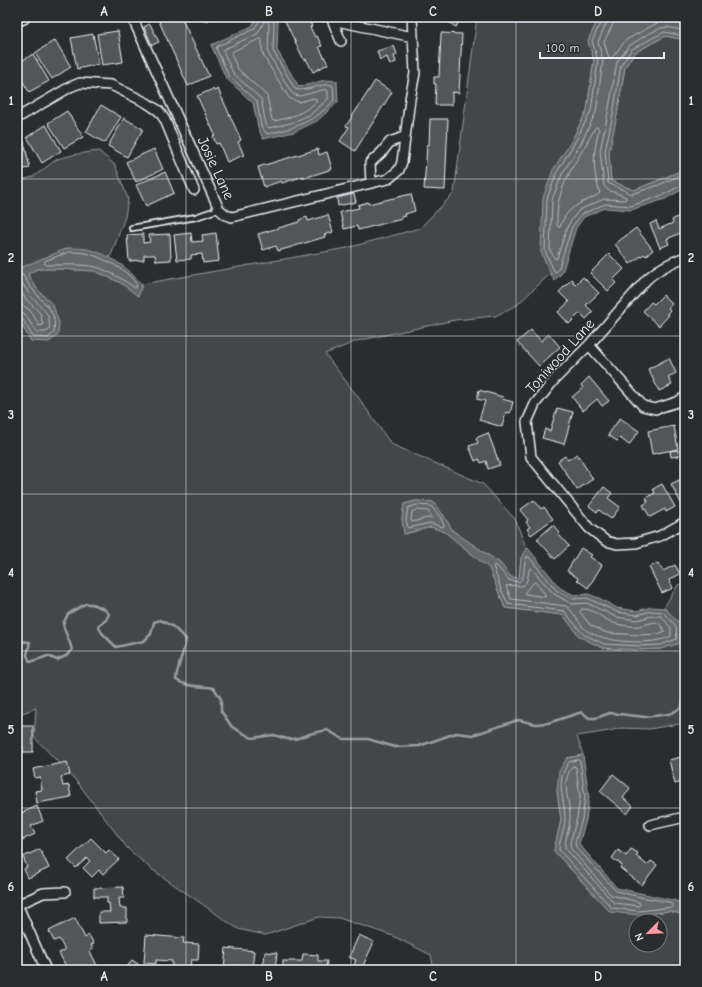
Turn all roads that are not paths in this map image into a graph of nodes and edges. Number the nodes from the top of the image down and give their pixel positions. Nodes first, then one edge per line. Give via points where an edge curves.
1 (24, 17) edge
2 (132, 17) edge
3 (412, 17) edge
4 (332, 18) edge
5 (17, 20) edge
6 (413, 37) junction
7 (341, 41) dead end
8 (17, 118) edge
9 (404, 138) junction
10 (371, 183) junction
11 (194, 190) dead end
12 (219, 209) junction
13 (132, 228) dead end
14 (685, 257) edge
15 (589, 345) junction
16 (685, 397) edge
17 (685, 522) edge
18 (685, 817) edge
19 (650, 825) dead end
20 (65, 892) dead end
21 (17, 905) edge
22 (46, 970) edge

1 - 5 street
2 - 12 street, Josie Lane
3 - 6 street, Josie Lane
4 - 6 street
4 - 7 street
6 - 9 street, Josie Lane via 415,73
8 - 11 street via 80,83 111,85 158,111 165,120
9 - 10 street via 390,142 370,163
9 - 10 street, Josie Lane via 399,170 388,179
10 - 12 street, Josie Lane via 232,217
12 - 13 lane via 196,217
14 - 15 street, Toniwood Lane via 654,272
15 - 16 street via 643,406 654,409
15 - 17 street, Toniwood Lane via 555,379 535,404 527,422 531,457 590,528 606,541 618,544 636,543 660,536
18 - 19 street
20 - 21 street via 43,893
21 - 22 street

